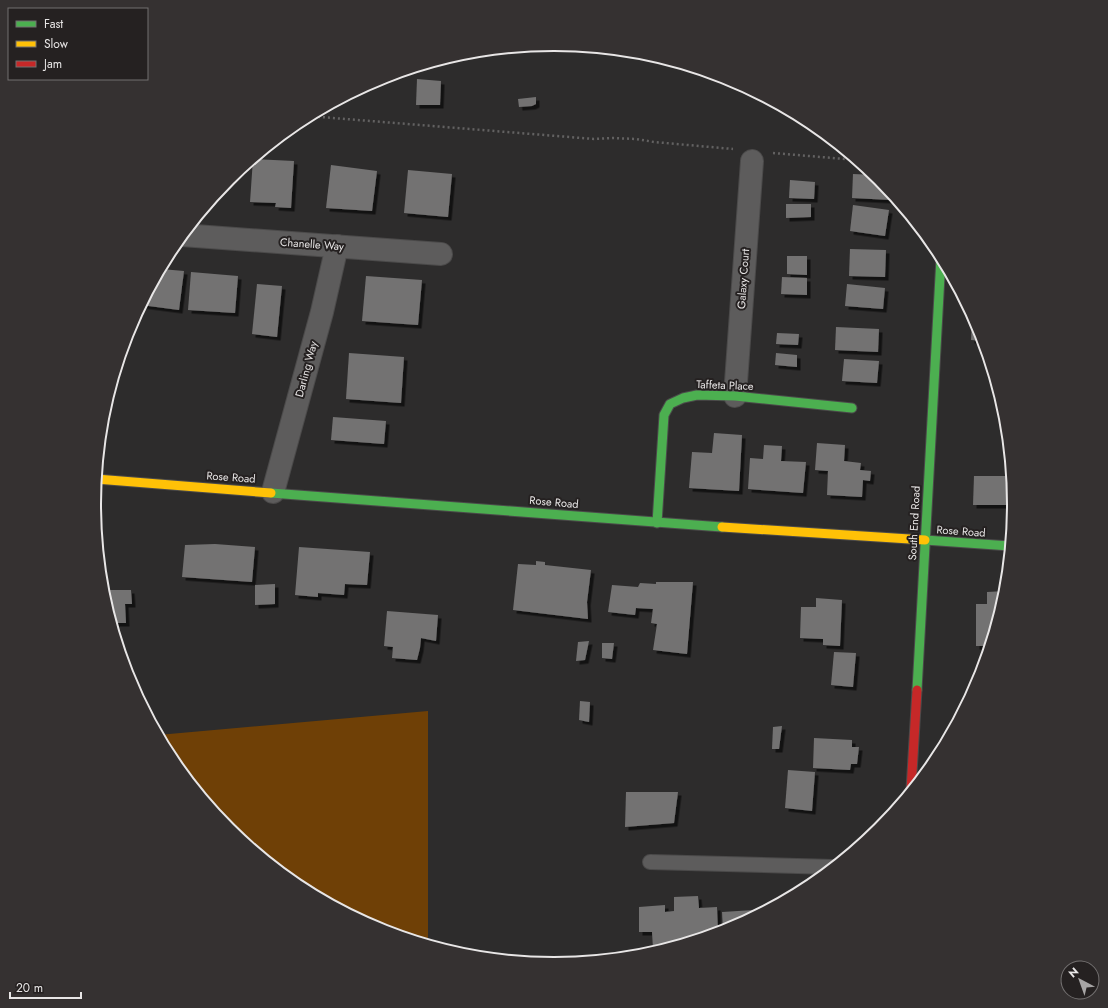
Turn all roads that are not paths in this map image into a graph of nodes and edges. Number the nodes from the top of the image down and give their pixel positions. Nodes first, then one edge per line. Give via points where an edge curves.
1 (752, 162) dead end
2 (189, 236) edge
3 (337, 246) junction
4 (441, 254) dead end
5 (940, 268) edge
6 (734, 396) junction
7 (852, 408) dead end
8 (102, 479) edge
9 (273, 492) junction
10 (657, 523) junction
11 (925, 540) junction
12 (1005, 546) edge
13 (911, 782) edge
14 (650, 862) dead end
15 (825, 867) edge

1 - 6 street, Galaxy Court
2 - 3 street, Chanelle Way
3 - 4 street, Chanelle Way
3 - 9 street, Darling Way via 322,312
5 - 11 street, South End Road
6 - 7 street, Taffeta Place
6 - 10 street, Taffeta Place via 697,395 670,404 664,415
8 - 9 street, Rose Road
9 - 10 street, Rose Road
10 - 11 street, Rose Road
11 - 12 street, Rose Road
11 - 13 street, South End Road
14 - 15 lane

